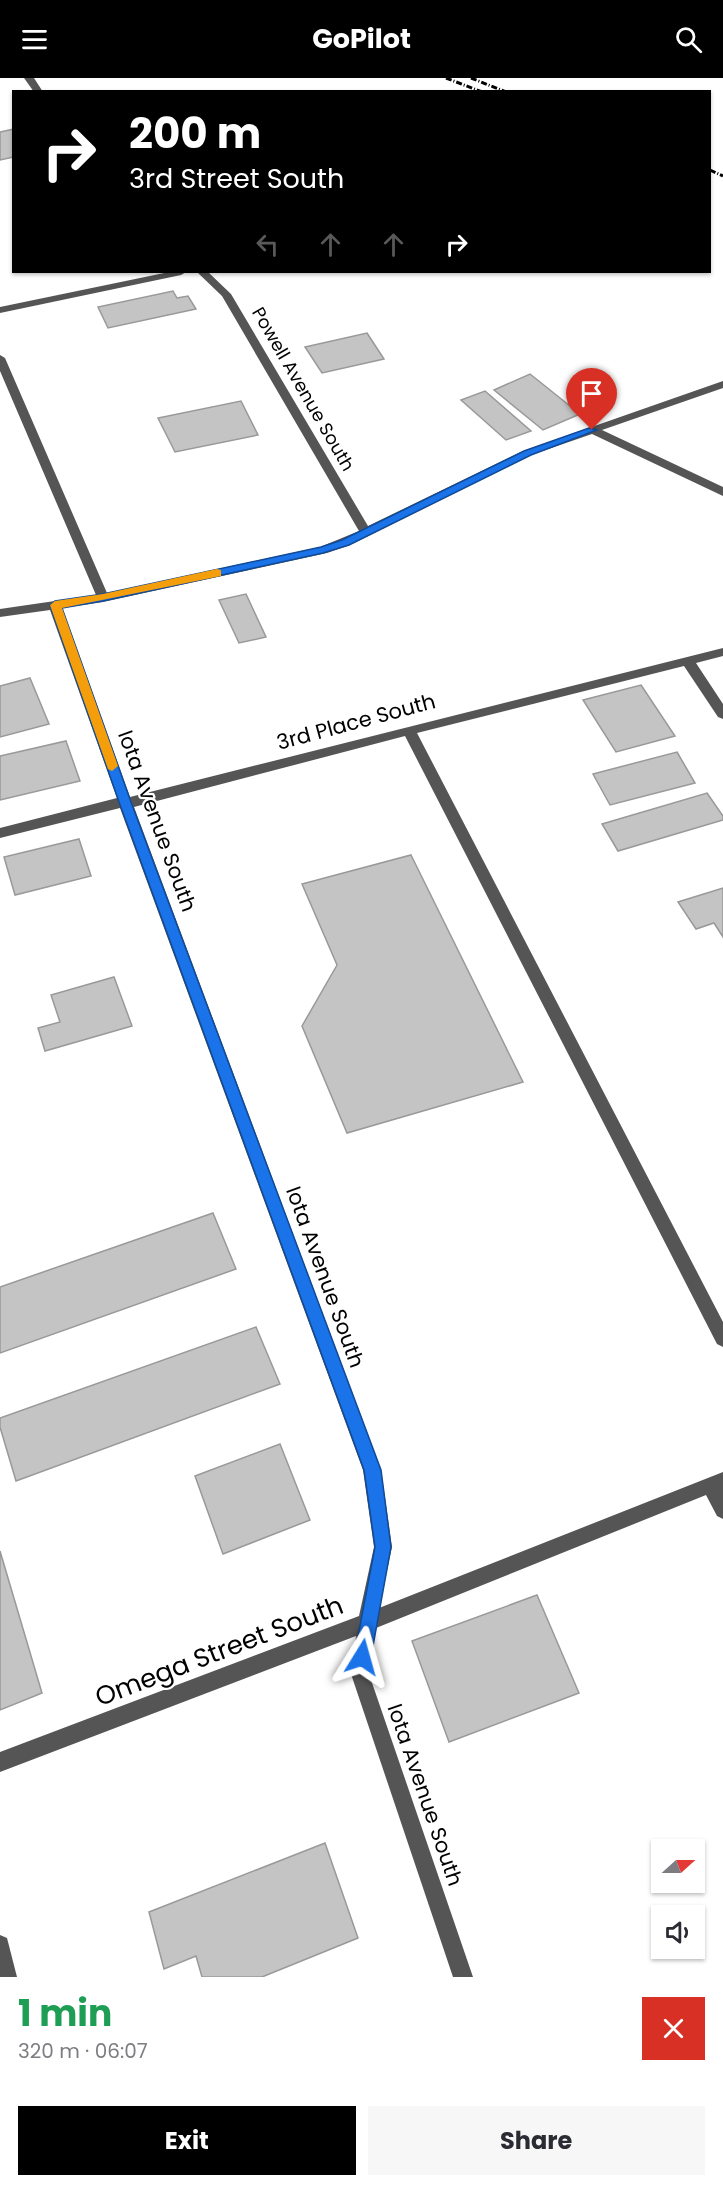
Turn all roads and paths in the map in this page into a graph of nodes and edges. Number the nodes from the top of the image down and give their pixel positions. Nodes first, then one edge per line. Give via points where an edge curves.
1 (176, 273) edge
2 (203, 273) edge
3 (0, 310) edge
4 (0, 358) edge
5 (723, 384) edge
6 (592, 430) junction
7 (723, 492) edge
8 (365, 531) junction
9 (103, 598) junction
10 (55, 605) junction
11 (0, 613) edge
12 (723, 652) edge
13 (687, 660) junction
14 (723, 714) edge
15 (409, 730) junction
16 (125, 802) junction
17 (0, 833) edge
18 (723, 1339) edge
19 (717, 1484) edge
20 (723, 1510) edge
21 (367, 1622) junction
22 (0, 1762) edge
23 (0, 1944) edge
24 (7, 1977) edge
25 (464, 1977) edge

1 - 3 street
2 - 8 street, Powell Avenue South via 226,294
4 - 9 street
5 - 6 street
6 - 7 street
6 - 8 street via 527,453
8 - 9 street via 323,550
9 - 10 street
10 - 11 street
10 - 16 street, Iota Avenue South
12 - 13 street, 3rd Place South
13 - 14 street
13 - 15 street, 3rd Place South
15 - 16 street, 3rd Place South
15 - 18 street
16 - 17 street, 3rd Place South
16 - 21 street, Iota Avenue South via 372,1470 383,1547
19 - 20 street
19 - 21 street, Omega Street South
21 - 22 street, Omega Street South
21 - 25 street, Iota Avenue South via 360,1674
23 - 24 street

